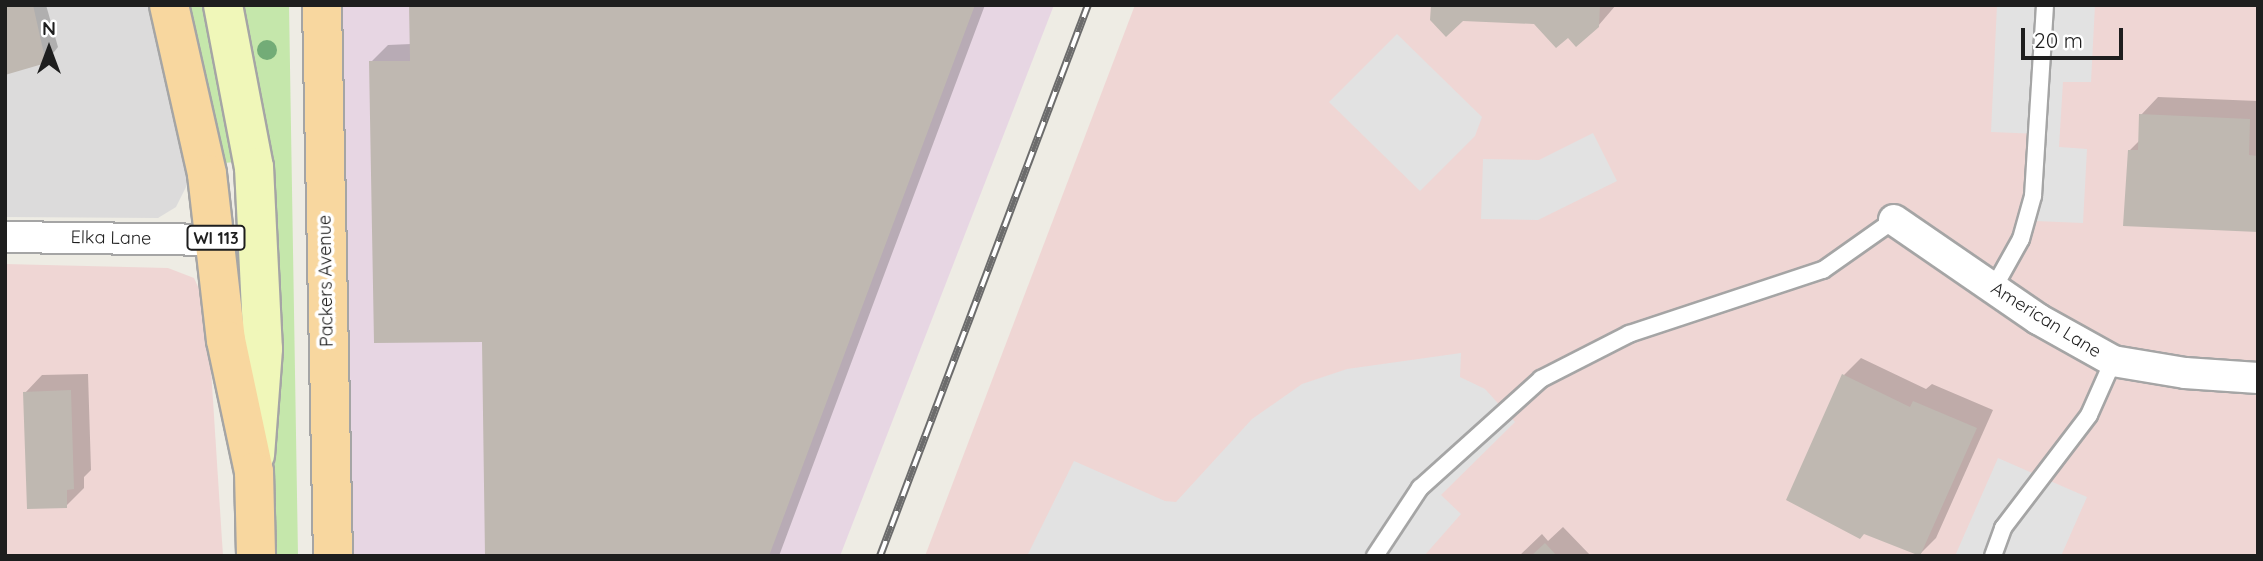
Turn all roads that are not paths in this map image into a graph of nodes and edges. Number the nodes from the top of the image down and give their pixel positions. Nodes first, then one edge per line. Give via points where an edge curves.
1 (169, 5) edge
2 (223, 5) edge
3 (322, 5) edge
4 (2045, 5) edge
5 (1894, 220) joint
6 (5, 237) edge
7 (216, 240) junction
8 (1993, 289) junction
9 (2113, 361) junction
10 (2258, 378) edge
11 (254, 472) junction
12 (256, 556) edge
13 (333, 556) edge
14 (1375, 556) edge
15 (1993, 556) edge

1 - 7 main road, WI 113 via 207,174
2 - 11 main road via 254,167 262,349
3 - 13 main road, Packers Avenue
4 - 8 lane via 2034,196 2021,239
5 - 8 street, American Lane
5 - 14 lane via 1823,270 1629,334 1541,379 1420,488
6 - 7 street, Elka Lane
7 - 11 main road, WI 113 via 238,410
8 - 9 street, American Lane
9 - 10 street, American Lane via 2185,373
9 - 15 lane via 2089,415 2003,527
11 - 12 main road, WI 113

